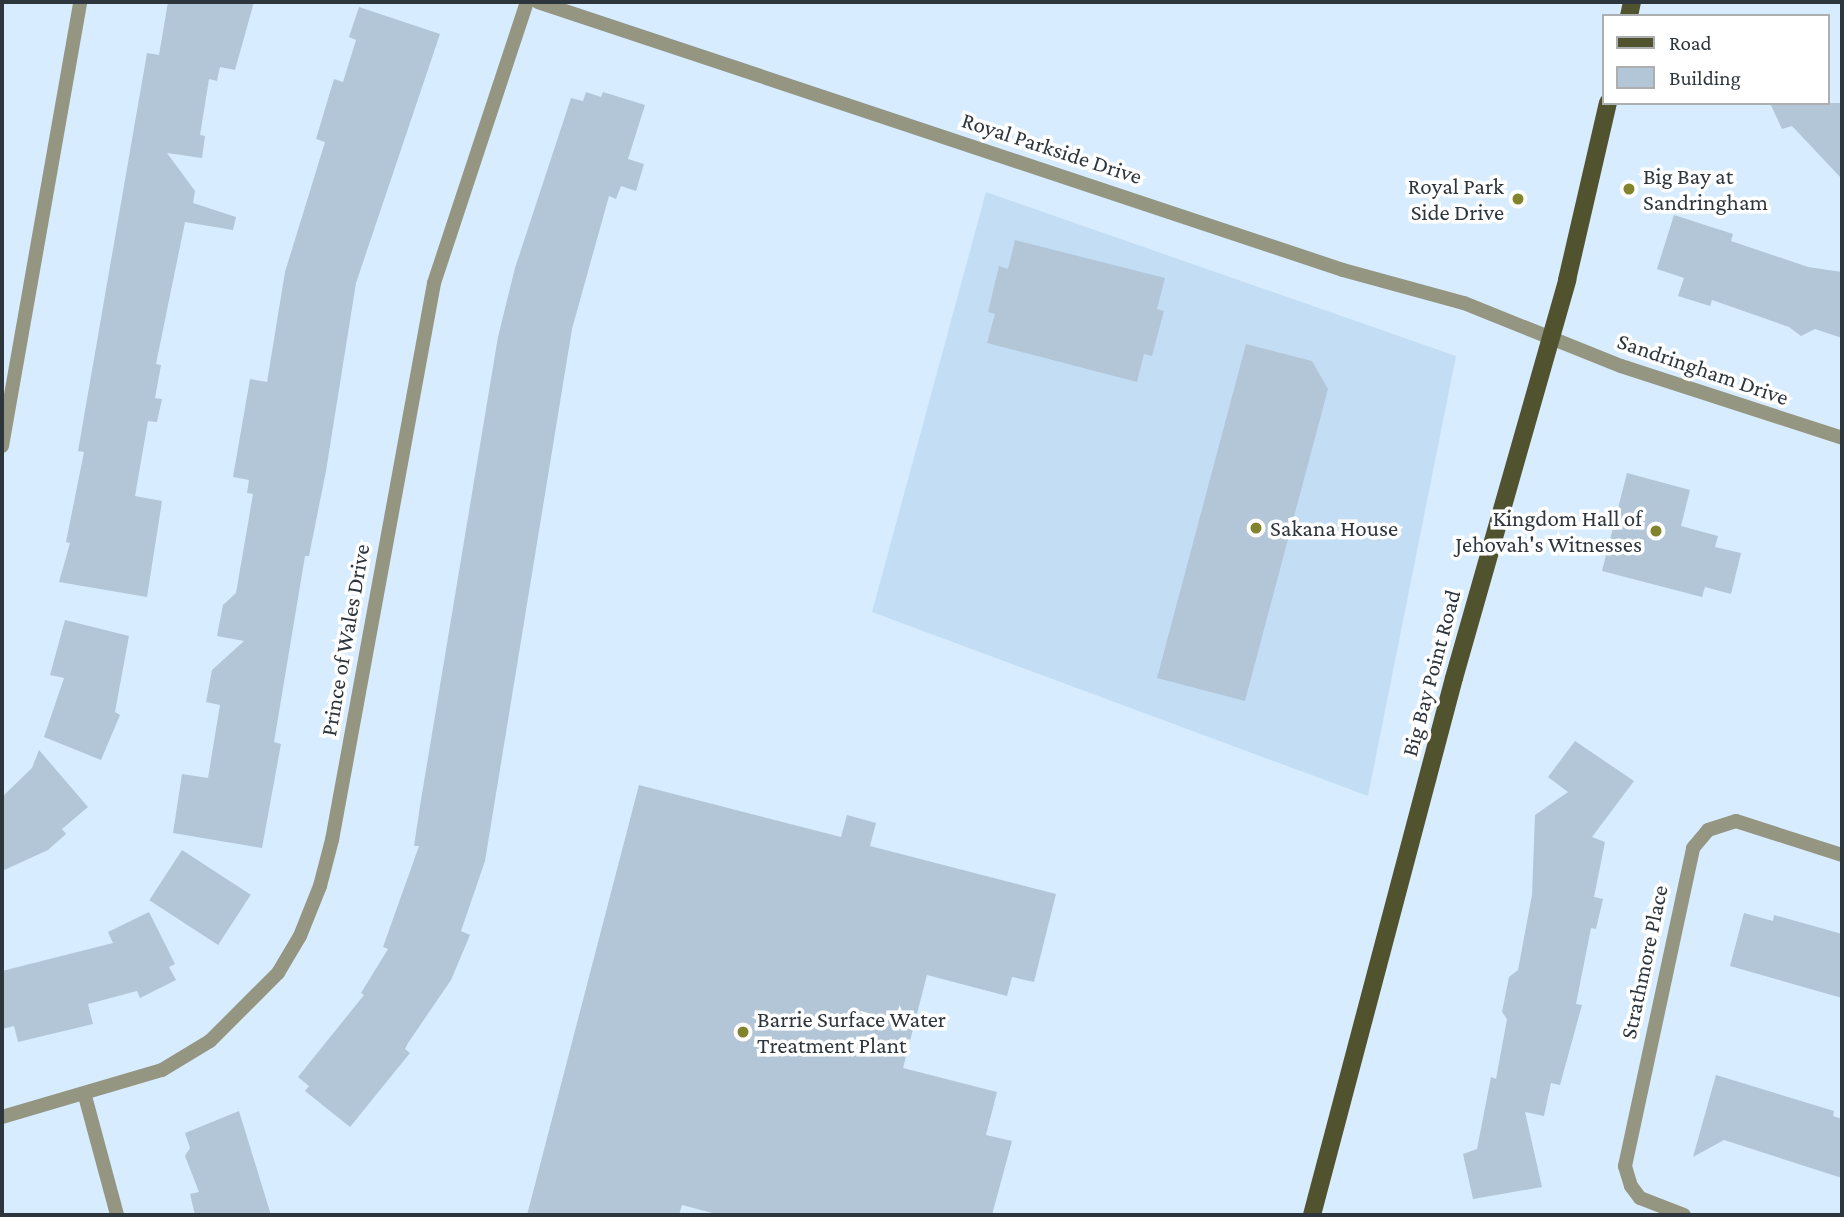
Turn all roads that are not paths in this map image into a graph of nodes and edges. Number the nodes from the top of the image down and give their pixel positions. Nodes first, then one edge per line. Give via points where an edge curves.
1 (80, 2) edge
2 (527, 2) edge
3 (538, 2) edge
4 (1608, 105) edge
5 (1551, 338) junction
6 (1842, 438) edge
7 (2, 446) edge
8 (1842, 855) edge
9 (85, 1096) junction
10 (2, 1117) edge
11 (117, 1215) edge
12 (1312, 1215) edge
13 (1684, 1215) edge

1 - 7 street
2 - 9 street, Prince of Wales Drive via 434,283 320,886 278,973 210,1041 162,1070
3 - 5 street, Royal Parkside Drive via 1343,270 1464,303
4 - 5 main road, Big Bay Point Road
5 - 6 street, Sandringham Drive via 1621,366
5 - 12 main road, Big Bay Point Road via 1454,678
8 - 13 street, Strathmore Place via 1735,821 1707,830 1693,848 1625,1166 1630,1185 1640,1198
9 - 10 street, Prince of Wales Drive
9 - 11 street

